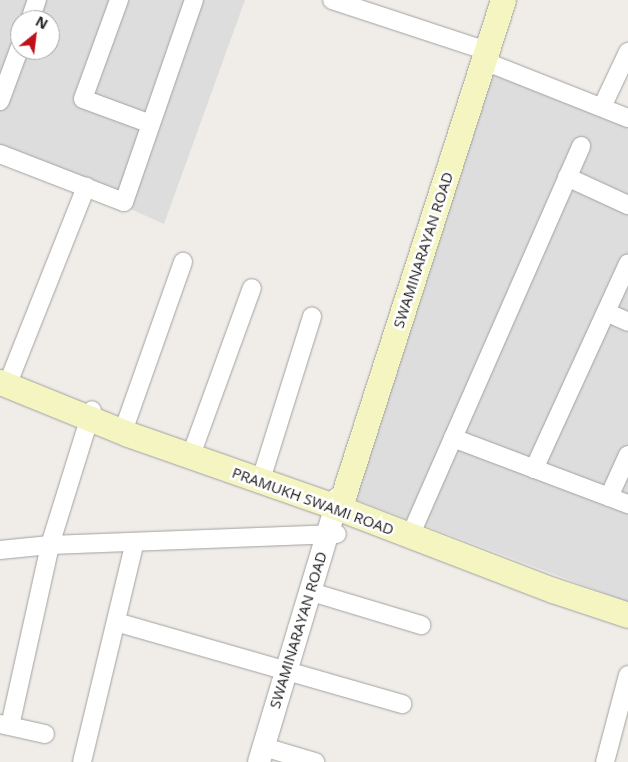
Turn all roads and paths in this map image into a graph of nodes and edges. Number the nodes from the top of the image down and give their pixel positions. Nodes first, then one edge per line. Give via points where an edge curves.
1 (119, 0) edge
2 (194, 0) edge
3 (332, 0) edge
4 (503, 0) edge
5 (628, 52) edge
6 (486, 56) junction
7 (15, 60) edge
8 (0, 101) edge
9 (602, 107) junction
10 (628, 118) edge
11 (151, 124) junction
12 (581, 146) dead end
13 (0, 154) edge
14 (567, 177) junction
15 (86, 187) junction
16 (628, 205) edge
17 (182, 262) dead end
18 (628, 264) edge
19 (252, 288) dead end
20 (606, 312) junction
21 (312, 317) dead end
22 (628, 322) edge
23 (3, 378) edge
24 (91, 414) junction
25 (126, 423) junction
26 (453, 438) junction
27 (194, 447) junction
28 (628, 455) edge
29 (534, 469) junction
30 (263, 473) junction
31 (609, 497) junction
32 (341, 504) junction
33 (628, 504) edge
34 (414, 526) junction
35 (332, 534) junction
36 (136, 542) junction
37 (50, 545) junction
38 (0, 550) edge
39 (318, 594) junction
40 (628, 606) edge
41 (628, 615) edge
42 (116, 622) junction
43 (421, 625) dead end
44 (291, 671) junction
45 (628, 675) edge
46 (402, 704) dead end
47 (5, 725) edge
48 (45, 734) dead end
49 (268, 758) edge
50 (82, 762) edge
51 (315, 762) edge
52 (606, 762) edge

1 - 11 street via 83,99
2 - 11 street
3 - 6 street
4 - 6 main road, SWAMINARAYAN ROAD
5 - 9 street
6 - 9 street
6 - 32 main road, SWAMINARAYAN ROAD
7 - 8 street
9 - 10 street
11 - 15 street via 124,202
12 - 14 street
13 - 15 street
14 - 16 street
14 - 26 street
15 - 23 street
17 - 25 street
18 - 20 street
19 - 27 street
20 - 22 street
20 - 29 street
21 - 30 street
23 - 24 main road, PRAMUKH SWAMI ROAD
24 - 25 main road, PRAMUKH SWAMI ROAD
24 - 32 main road, PRAMUKH SWAMI ROAD via 259,482
24 - 37 street
25 - 27 main road, PRAMUKH SWAMI ROAD
26 - 29 street
26 - 34 street
27 - 30 main road, PRAMUKH SWAMI ROAD
28 - 31 street
29 - 31 street
30 - 32 main road, PRAMUKH SWAMI ROAD
31 - 33 street
32 - 34 main road, PRAMUKH SWAMI ROAD
32 - 35 street, SWAMINARAYAN ROAD
32 - 41 main road, PRAMUKH SWAMI ROAD via 553,590
34 - 40 main road, PRAMUKH SWAMI ROAD
35 - 36 street
35 - 39 street, SWAMINARAYAN ROAD
35 - 44 street, SWAMINARAYAN ROAD
36 - 37 street
36 - 42 street
37 - 38 street
37 - 47 street
39 - 43 street
39 - 44 street, SWAMINARAYAN ROAD
42 - 44 street
42 - 50 street
44 - 46 street
44 - 49 street, SWAMINARAYAN ROAD
45 - 52 street
47 - 48 street
49 - 51 street

